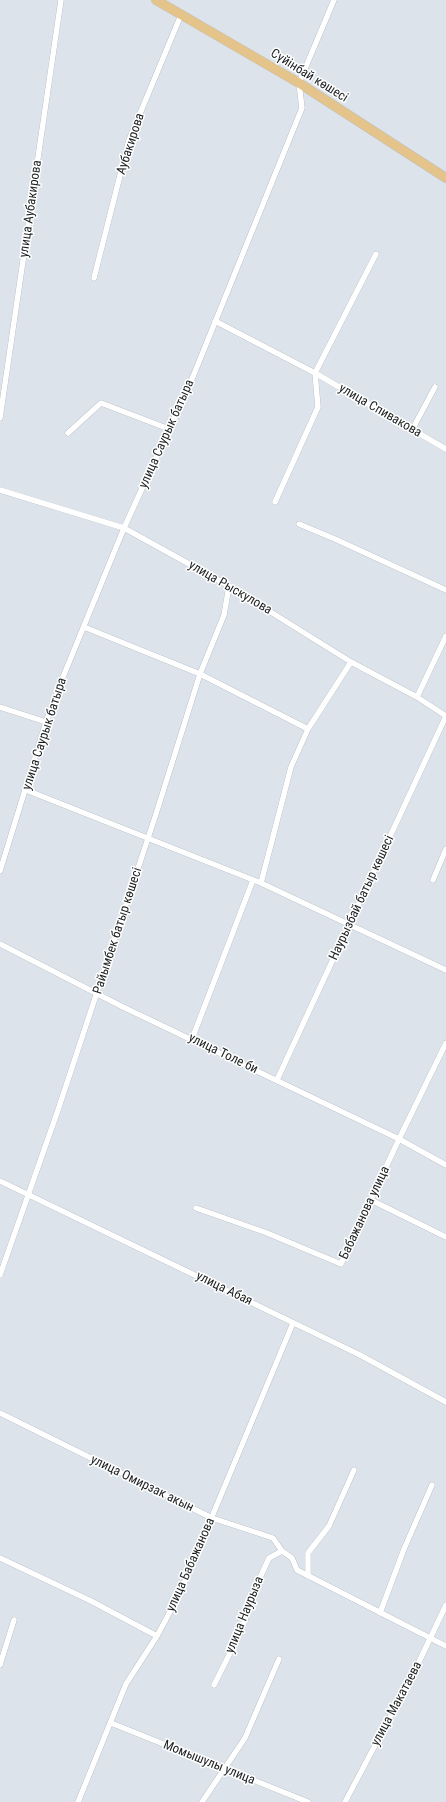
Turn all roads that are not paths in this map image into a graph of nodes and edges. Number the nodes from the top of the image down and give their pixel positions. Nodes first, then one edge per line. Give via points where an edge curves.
1 (61, 0) edge
2 (156, 0) edge
3 (334, 0) edge
4 (181, 15) junction
5 (299, 83) junction
6 (446, 178) edge
7 (376, 254) dead end
8 (94, 278) dead end
9 (215, 321) junction
10 (315, 373) junction
11 (435, 387) dead end
12 (0, 418) edge
13 (169, 430) junction
14 (412, 430) junction
15 (68, 433) dead end
16 (446, 449) edge
17 (0, 490) edge
18 (275, 502) dead end
19 (299, 524) dead end
20 (124, 528) junction
21 (229, 586) junction
22 (446, 590) edge
23 (84, 627) junction
24 (446, 636) edge
25 (351, 662) junction
26 (200, 674) junction
27 (416, 697) junction
28 (0, 707) edge
29 (446, 716) edge
30 (46, 722) junction
31 (308, 729) junction
32 (26, 790) junction
33 (148, 839) junction
34 (446, 849) edge
35 (0, 871) edge
36 (253, 880) junction
37 (433, 880) dead end
38 (261, 883) junction
39 (349, 926) junction
40 (0, 944) edge
41 (446, 970) edge
42 (97, 993) junction
43 (192, 1039) junction
44 (446, 1043) edge
45 (277, 1080) junction
46 (399, 1139) junction
47 (446, 1165) edge
48 (0, 1181) edge
49 (28, 1194) junction
50 (371, 1200) junction
51 (196, 1208) dead end
52 (446, 1237) edge
53 (0, 1275) edge
54 (293, 1323) junction
55 (446, 1402) edge
56 (0, 1413) edge
57 (354, 1470) dead end
58 (432, 1485) dead end
59 (212, 1518) junction
60 (282, 1551) junction
61 (0, 1558) edge
62 (308, 1576) junction
63 (446, 1605) edge
64 (380, 1613) junction
65 (14, 1620) dead end
66 (157, 1636) junction
67 (430, 1638) junction
68 (446, 1646) edge
69 (279, 1659) dead end
70 (0, 1665) edge
71 (214, 1685) dead end
72 (111, 1723) junction
73 (224, 1768) junction
74 (78, 1802) edge
75 (202, 1802) edge
76 (308, 1802) edge
77 (345, 1802) edge

1 - 12 street, улица Аубакирова
2 - 4 main road, Сүйінбай көшесі
3 - 5 street, улица Саурык батыра
4 - 5 main road, Сүйінбай көшесі
4 - 8 street, Аубакирова via 130,140
5 - 6 main road, Сүйінбай көшесі
5 - 9 street, улица Саурык батыра via 302,108
7 - 10 street
9 - 10 street, улица Спивакова
9 - 13 street, улица Саурык батыра
10 - 14 street, улица Спивакова
10 - 18 street via 318,407
11 - 14 street
13 - 15 street via 101,403
13 - 20 street, улица Саурык батыра
14 - 16 street, улица Спивакова
17 - 20 street, улица Рыскулова
19 - 22 street
20 - 21 street, улица Рыскулова
20 - 23 street, улица Саурык батыра
21 - 25 street, улица Рыскулова
21 - 26 street, Райымбек батыр көшесі via 224,615
23 - 26 street
23 - 30 street, улица Саурык батыра
24 - 27 street
25 - 27 street, улица Рыскулова
25 - 31 street
26 - 31 street
26 - 33 street, Райымбек батыр көшесі
27 - 29 street, улица Рыскулова
28 - 30 street
29 - 39 street, Наурызбай батыр көшесі
30 - 32 street, улица Саурык батыра
31 - 38 street via 291,767
32 - 33 street
32 - 35 street, улица Саурык батыра
33 - 36 street
33 - 42 street, Райымбек батыр көшесі
34 - 37 street
36 - 38 street
36 - 43 street
38 - 39 street
39 - 41 street
39 - 45 street, Наурызбай батыр көшесі
40 - 42 street, улица Толе би
42 - 43 street, улица Толе би
42 - 49 street, Райымбек батыр көшесі via 58,1114
43 - 45 street, улица Толе би
44 - 46 street, Бабажанова улица
45 - 46 street, улица Толе би
46 - 47 street, улица Толе би
46 - 50 street, Бабажанова улица
48 - 49 street, улица Абая
49 - 53 street, Райымбек батыр көшесі
49 - 54 street, улица Абая
50 - 51 street, Бабажанова улица via 341,1264 268,1233
50 - 52 street
54 - 55 street, улица Абая via 360,1355
54 - 59 street, улица Бабажанова
56 - 59 street, улица Омирзак акын
57 - 62 street via 329,1526 308,1553
58 - 64 street
59 - 60 street, улица Омирзак акын via 272,1538
59 - 66 street, улица Бабажанова via 180,1593
60 - 62 street, улица Омирзак акын via 292,1558 297,1570
60 - 71 street, улица Наурыза via 269,1558 241,1631
61 - 66 street
62 - 64 street, улица Омирзак акын
63 - 67 street, улица Макатаева
64 - 67 street, улица Омирзак акын
65 - 70 street
66 - 72 street, улица Бабажанова via 126,1684
67 - 68 street, улица Омирзак акын
67 - 77 street, улица Макатаева
69 - 73 street via 245,1738
72 - 73 street, Момышулы улица
72 - 74 street, улица Бабажанова
73 - 75 street
73 - 76 street, Момышулы улица

